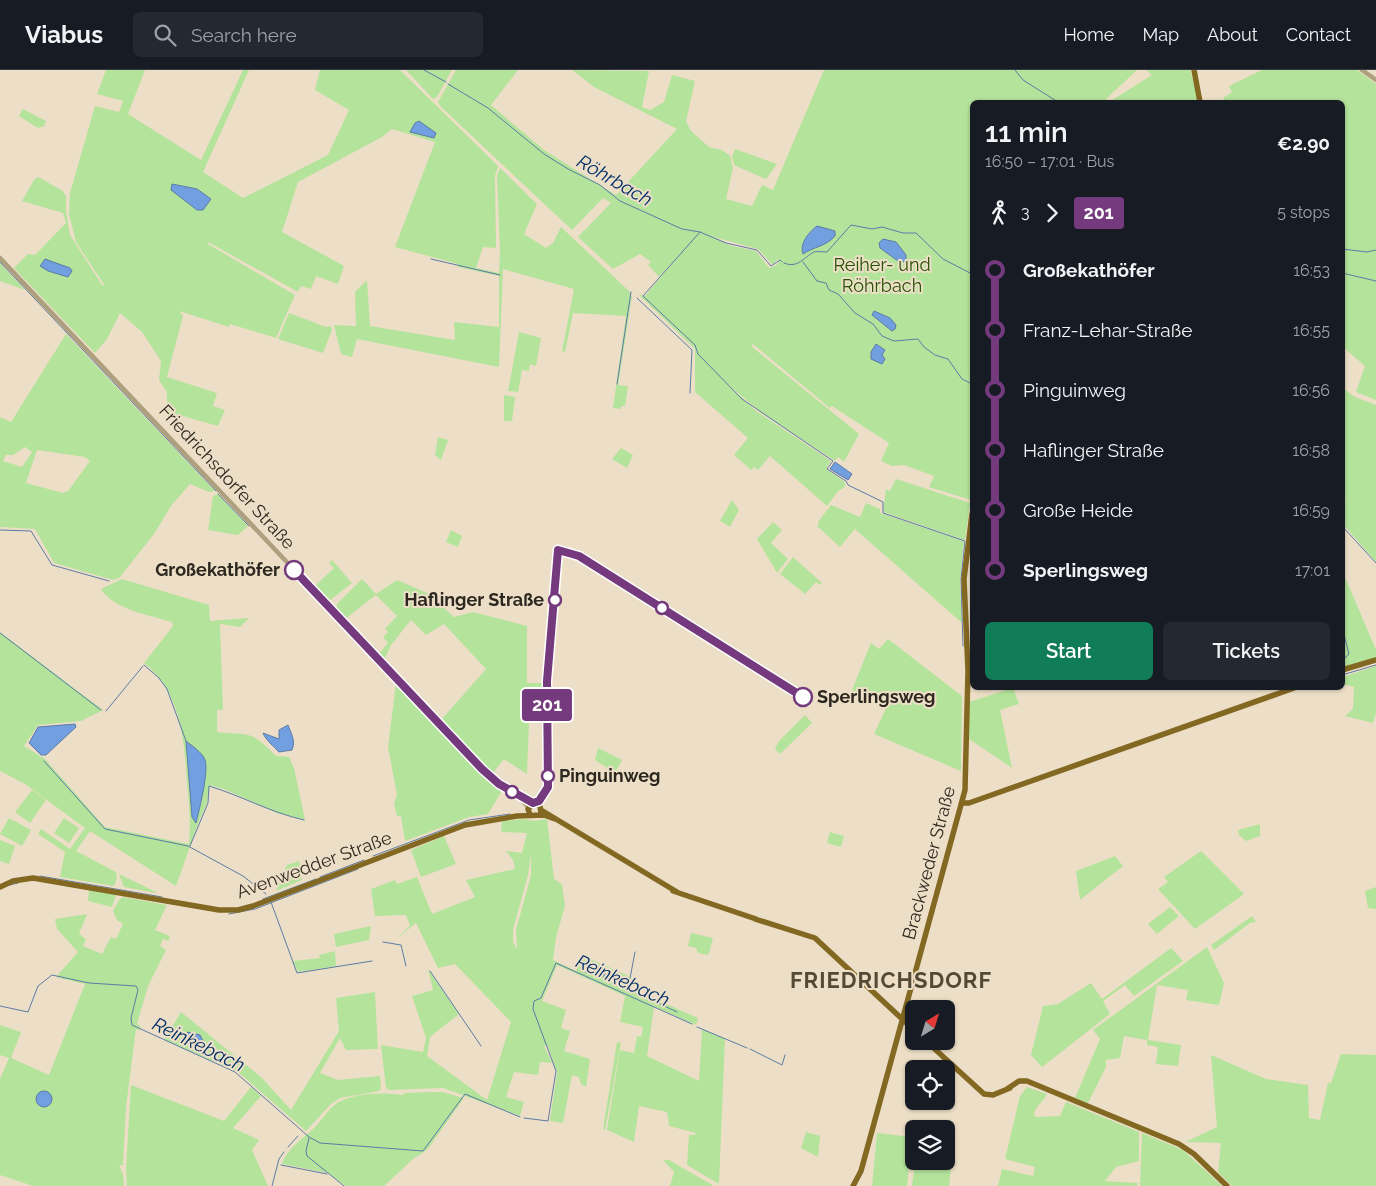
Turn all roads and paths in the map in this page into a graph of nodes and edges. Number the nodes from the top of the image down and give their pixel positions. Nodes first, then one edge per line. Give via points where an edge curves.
1 (1194, 70) edge
2 (1362, 70) edge
3 (1376, 80) edge
4 (1200, 100) edge
5 (0, 258) edge
6 (970, 530) edge
7 (1376, 660) edge
8 (1345, 669) edge
9 (1288, 690) edge
10 (962, 803) junction
11 (530, 809) junction
12 (540, 812) junction
13 (0, 887) edge
14 (902, 1019) junction
15 (905, 1022) edge
16 (936, 1050) edge
17 (853, 1186) edge
18 (1227, 1186) edge

1 - 4 main road
2 - 3 street
5 - 11 street, Friedrichsdorfer Straße via 482,769
6 - 10 main road, Brackweder Straße via 964,579 966,776
7 - 8 main road
9 - 10 main road
10 - 14 main road, Brackweder Straße
11 - 12 main road, Avenwedder Straße via 535,817
11 - 12 main road via 539,805
11 - 13 main road, Avenwedder Straße via 518,816 465,825 238,910 202,908 34,878
12 - 14 main road via 677,892 815,938
14 - 15 main road
14 - 17 main road, Brackweder Straße via 861,1171
16 - 18 main road via 984,1094 993,1095 1023,1084 1035,1086 1180,1144

